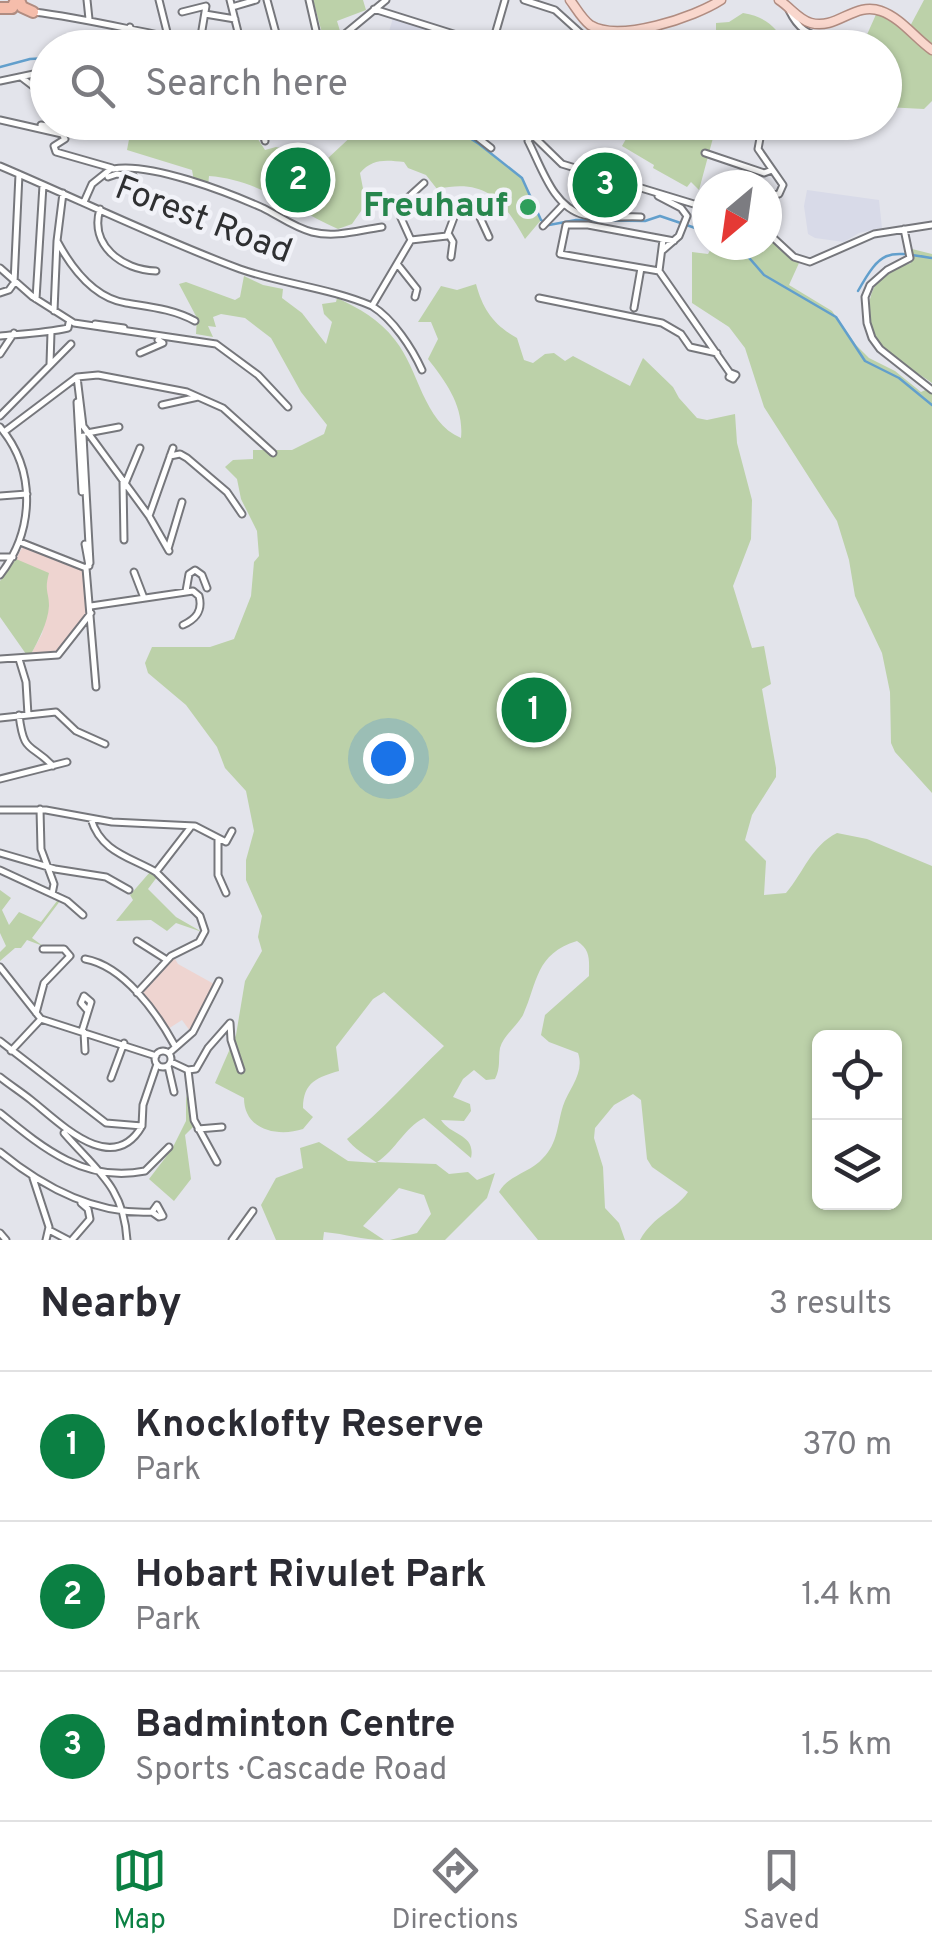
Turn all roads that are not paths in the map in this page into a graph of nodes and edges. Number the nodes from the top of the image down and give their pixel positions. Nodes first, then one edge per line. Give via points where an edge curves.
1 (86, 0) edge
2 (159, 0) edge
3 (255, 0) edge
4 (267, 0) edge
5 (309, 0) edge
6 (370, 0) edge
7 (386, 0) edge
8 (505, 0) edge
9 (524, 0) edge
10 (570, 0) edge
11 (721, 0) edge
12 (779, 0) edge
13 (11, 4) edge
14 (231, 4) edge
15 (789, 8) junction
16 (205, 10) junction
17 (374, 10) junction
18 (34, 12) joint
19 (182, 12) dead end
20 (89, 18) junction
21 (235, 18) junction
22 (130, 27) junction
23 (131, 30) edge
24 (143, 30) edge
25 (166, 30) edge
26 (202, 30) edge
27 (238, 30) edge
28 (275, 30) edge
29 (317, 30) edge
30 (348, 30) edge
31 (441, 30) edge
32 (498, 30) edge
33 (577, 30) edge
34 (805, 30) edge
35 (932, 50) edge
36 (30, 75) edge
37 (20, 77) junction
38 (0, 81) edge
39 (30, 84) edge
40 (0, 120) edge
41 (18, 123) junction
42 (30, 125) edge
43 (30, 126) edge
44 (63, 140) edge
45 (482, 140) edge
46 (526, 140) edge
47 (529, 140) edge
48 (535, 140) edge
49 (759, 140) edge
50 (492, 148) dead end
51 (705, 153) dead end
52 (534, 154) junction
53 (0, 166) edge
54 (113, 169) junction
55 (755, 170) edge
56 (772, 170) edge
57 (19, 174) junction
58 (134, 177) dead end
59 (424, 184) dead end
60 (43, 185) junction
61 (89, 192) junction
62 (657, 193) junction
63 (63, 194) junction
64 (84, 202) junction
65 (61, 203) junction
66 (692, 204) edge
67 (563, 205) junction
68 (99, 212) junction
69 (641, 216) dead end
70 (586, 221) junction
71 (545, 224) dead end
72 (932, 225) edge
73 (382, 227) dead end
74 (904, 229) junction
75 (449, 235) junction
76 (488, 237) dead end
77 (660, 238) junction
78 (411, 240) junction
79 (57, 241) junction
80 (674, 241) junction
81 (782, 246) edge
82 (662, 253) junction
83 (909, 253) junction
84 (451, 258) dead end
85 (918, 262) dead end
86 (398, 265) junction
87 (0, 268) edge
88 (641, 268) junction
89 (156, 271) dead end
90 (659, 272) junction
91 (13, 278) junction
92 (4, 292) edge
93 (29, 293) junction
94 (415, 297) dead end
95 (36, 298) junction
96 (539, 298) dead end
97 (134, 303) junction
98 (372, 306) junction
99 (634, 308) dead end
100 (54, 312) junction
101 (68, 320) junction
102 (195, 321) dead end
103 (124, 328) dead end
104 (51, 332) junction
105 (0, 334) edge
106 (12, 334) junction
107 (144, 336) junction
108 (72, 344) dead end
109 (717, 353) junction
110 (0, 354) edge
111 (68, 354) dead end
112 (140, 354) dead end
113 (57, 359) junction
114 (50, 366) junction
115 (422, 370) dead end
116 (77, 377) junction
117 (736, 389) dead end
118 (79, 390) junction
119 (932, 390) edge
120 (198, 397) junction
121 (162, 405) dead end
122 (288, 408) dead end
123 (0, 416) edge
124 (119, 427) dead end
125 (84, 431) junction
126 (2, 432) edge
127 (140, 448) dead end
128 (173, 448) dead end
129 (273, 453) dead end
130 (170, 456) junction
131 (124, 483) junction
132 (82, 492) dead end
133 (26, 494) junction
134 (0, 496) edge
135 (182, 502) dead end
136 (242, 514) dead end
137 (149, 516) junction
138 (125, 537) dead end
139 (20, 542) junction
140 (85, 544) dead end
141 (0, 557) edge
142 (12, 557) junction
143 (87, 567) junction
144 (134, 572) dead end
145 (0, 575) edge
146 (207, 588) dead end
147 (186, 591) junction
148 (144, 598) junction
149 (92, 609) junction
150 (183, 625) dead end
151 (19, 658) junction
152 (0, 659) edge
153 (96, 687) dead end
154 (28, 714) junction
155 (19, 716) junction
156 (0, 718) edge
157 (105, 744) dead end
158 (67, 762) dead end
159 (53, 766) junction
160 (0, 779) edge
161 (0, 810) edge
162 (40, 810) junction
163 (91, 819) junction
164 (190, 828) junction
165 (232, 831) dead end
166 (218, 839) junction
167 (0, 853) edge
168 (46, 868) junction
169 (0, 870) edge
170 (156, 872) junction
171 (129, 890) dead end
172 (226, 893) dead end
173 (52, 895) junction
174 (83, 915) dead end
175 (137, 941) dead end
176 (45, 946) dead end
177 (85, 958) dead end
178 (167, 960) junction
179 (0, 967) edge
180 (220, 981) dead end
181 (137, 993) junction
182 (88, 1010) dead end
183 (38, 1016) junction
184 (83, 1032) junction
185 (0, 1041) edge
186 (124, 1044) junction
187 (175, 1046) junction
188 (12, 1051) junction
189 (86, 1052) dead end
190 (169, 1053) junction
191 (156, 1060) junction
192 (169, 1064) junction
193 (188, 1070) junction
194 (241, 1070) dead end
195 (0, 1077) edge
196 (110, 1078) dead end
197 (174, 1092) dead end
198 (0, 1113) edge
199 (60, 1126) junction
200 (142, 1126) junction
201 (222, 1127) dead end
202 (198, 1129) junction
203 (169, 1147) dead end
204 (0, 1152) edge
205 (217, 1162) dead end
206 (98, 1173) junction
207 (31, 1175) junction
208 (79, 1200) junction
209 (123, 1212) junction
210 (152, 1212) dead end
211 (254, 1213) dead end
212 (50, 1230) junction
213 (46, 1240) edge
214 (70, 1240) edge
215 (127, 1240) edge
216 (232, 1240) edge

1 - 20 street
2 - 25 street
3 - 14 street
4 - 28 street
5 - 29 street
6 - 17 street
7 - 17 street
8 - 32 street
9 - 33 street via 555,10
10 - 11 main road via 589,24 610,30 677,20
12 - 15 main road
13 - 18 highway
14 - 21 street
15 - 34 street
15 - 35 main road via 816,24 878,10
16 - 19 street
16 - 21 street
16 - 26 street
17 - 30 street
17 - 31 street
18 - 20 street
20 - 22 street
21 - 27 street
22 - 23 street
22 - 24 street
36 - 37 street
37 - 38 street
37 - 39 street
40 - 41 street
41 - 42 street
41 - 43 street
44 - 54 street via 56,152
45 - 50 street
46 - 52 street
47 - 52 street
48 - 62 street via 565,166
49 - 56 street
51 - 55 street
52 - 67 street
53 - 57 street, Forest Road
54 - 61 street
54 - 73 street via 163,172 311,232
57 - 60 street, Forest Road
57 - 91 street
58 - 61 street via 115,174
59 - 78 street via 401,207
60 - 63 street, Forest Road
60 - 95 street
61 - 64 street
62 - 66 street
62 - 80 street via 684,211
63 - 64 street, Forest Road
63 - 65 street
64 - 68 street, Forest Road
65 - 79 street
65 - 97 street via 60,240 74,263 98,287
67 - 70 street
67 - 71 street
68 - 89 street via 106,245
68 - 98 street, Forest Road via 238,268
69 - 70 street
70 - 77 street
70 - 88 street via 566,225 560,254
72 - 74 street
74 - 81 street via 874,234 810,262
74 - 83 street
75 - 76 street via 456,212 466,207 477,211
75 - 78 street
75 - 84 street
77 - 80 street
77 - 82 street
78 - 86 street
79 - 97 street via 93,287
79 - 100 street
80 - 82 street
82 - 90 street
83 - 85 street
83 - 119 street via 870,284 866,323 880,349
86 - 94 street via 417,289
86 - 98 street
87 - 91 street
88 - 90 street
88 - 99 street
90 - 109 street
91 - 92 street
91 - 93 street
92 - 93 street
93 - 95 street
95 - 100 street
96 - 109 street via 662,323 692,348
97 - 102 street
98 - 115 street
100 - 101 street
101 - 103 street
101 - 104 street via 68,328
101 - 107 street
104 - 106 street
104 - 114 street
105 - 106 street
106 - 110 street
107 - 112 street via 163,343
107 - 122 street via 216,344
108 - 113 street
109 - 117 street
111 - 113 street
113 - 114 street
114 - 123 street
116 - 118 street
116 - 120 street via 115,378
116 - 126 street
118 - 125 street
118 - 132 street
120 - 121 street
120 - 129 street via 233,414
124 - 125 street
125 - 131 street
125 - 143 street
126 - 133 street via 19,461
127 - 131 street
128 - 130 street
130 - 136 street via 184,456
130 - 137 street
131 - 137 street
131 - 138 street
133 - 134 street
133 - 139 street
135 - 137 street via 169,550
139 - 142 street
139 - 143 street
140 - 143 street
141 - 142 street
142 - 145 street
143 - 149 street
144 - 148 street
146 - 147 street via 194,570
147 - 148 street
147 - 150 street via 198,594 201,605
148 - 149 street
149 - 151 street via 58,655
149 - 153 street
151 - 152 street
151 - 154 street
154 - 155 street
154 - 157 street via 57,713 78,733
155 - 156 street
155 - 159 street via 28,748
158 - 159 street
159 - 160 street
161 - 162 street
162 - 163 street
162 - 168 street
163 - 164 street
163 - 170 street via 111,849
164 - 166 street
164 - 170 street
165 - 166 street via 228,841
166 - 172 street via 218,874
167 - 168 street
168 - 171 street via 106,877
168 - 173 street
169 - 173 street
170 - 178 street via 205,924 199,942
173 - 174 street
175 - 178 street
176 - 183 street via 70,956 44,983
177 - 181 street via 109,968
178 - 181 street
179 - 183 street
180 - 187 street via 193,1032
181 - 187 street
182 - 184 street
183 - 184 street
183 - 188 street
184 - 186 street
184 - 189 street
185 - 188 street
186 - 191 street
186 - 196 street
187 - 190 street
188 - 200 street via 106,1124
190 - 191 street via 161,1051
190 - 192 street
191 - 192 street
191 - 200 street
192 - 193 street
192 - 197 street
193 - 194 street via 196,1069 230,1023
193 - 202 street
195 - 199 street
198 - 206 street via 59,1158
199 - 200 street via 105,1146 133,1138
199 - 206 street
201 - 202 street
202 - 205 street
203 - 206 street via 145,1171
204 - 207 street
206 - 209 street via 112,1184
207 - 208 street
207 - 212 street
208 - 209 street
208 - 214 street via 90,1219
209 - 210 street
209 - 215 street
211 - 216 street
212 - 213 street
212 - 214 street

